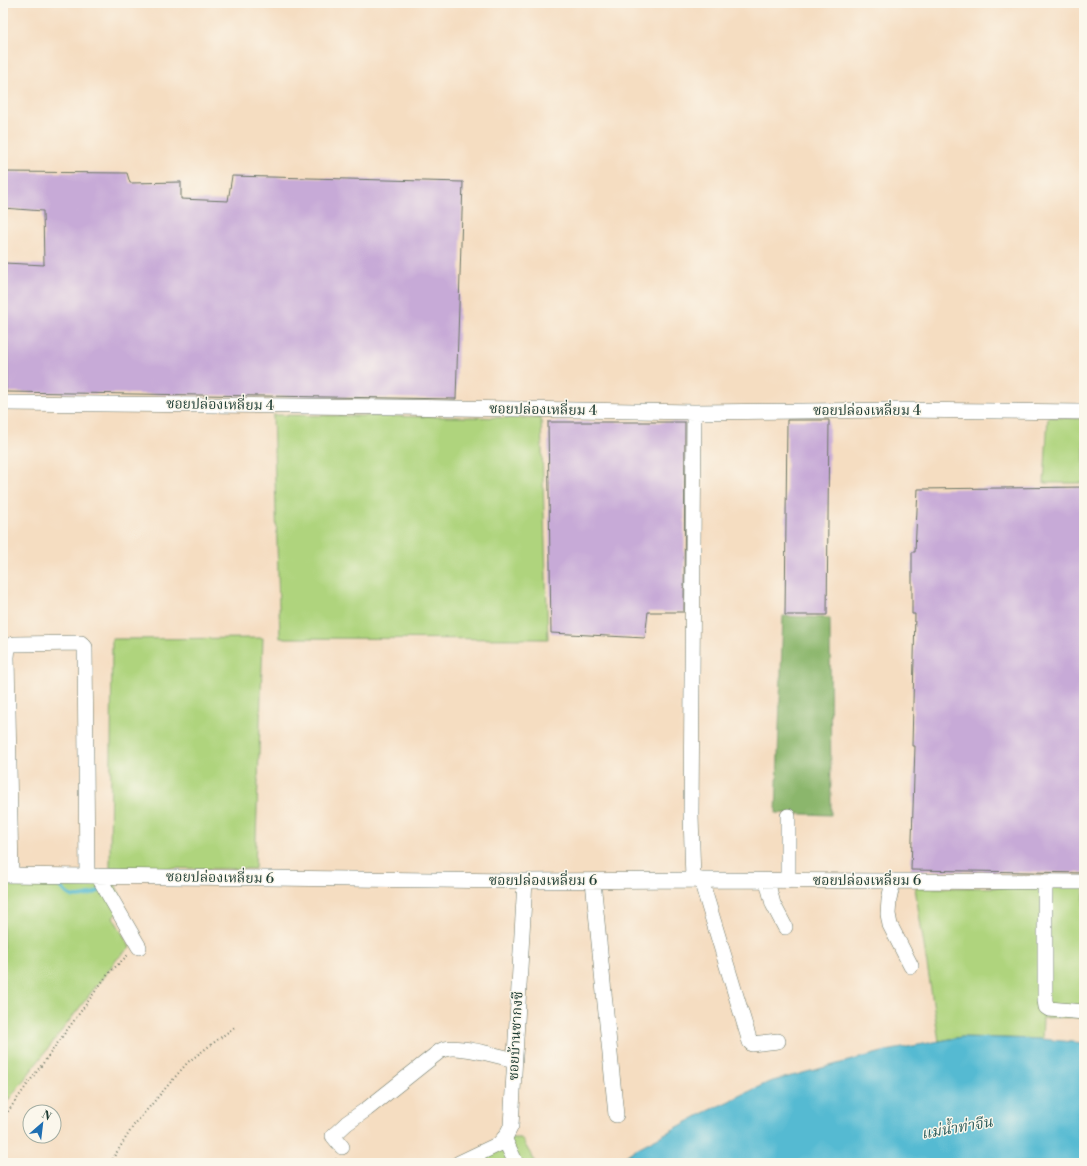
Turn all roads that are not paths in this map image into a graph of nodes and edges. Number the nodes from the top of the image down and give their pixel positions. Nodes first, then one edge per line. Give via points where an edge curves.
1 (3, 402) edge
2 (694, 412) junction
3 (1084, 412) edge
4 (788, 816) dead end
5 (7, 875) edge
6 (92, 876) junction
7 (697, 880) junction
8 (767, 880) junction
9 (525, 881) junction
10 (593, 881) junction
11 (788, 881) junction
12 (893, 881) junction
13 (1045, 882) junction
14 (1084, 882) edge
15 (785, 927) dead end
16 (137, 944) road end
17 (911, 966) dead end
18 (1084, 1012) edge
19 (778, 1041) dead end
20 (514, 1060) junction
21 (616, 1115) dead end
22 (504, 1138) junction
23 (342, 1147) dead end
24 (459, 1163) edge
25 (516, 1163) edge

1 - 2 street, ซอยปล่องเหลี่ยม 4
2 - 3 street, ซอยปล่องเหลี่ยม 4
2 - 7 street via 691,815
4 - 11 street
5 - 6 street, ซอยปล่องเหลี่ยม 6
5 - 6 street via 9,647 16,644 81,644 85,647
6 - 9 street, ซอยปล่องเหลี่ยม 6
6 - 16 street
7 - 8 street, ซอยปล่องเหลี่ยม 6
7 - 10 street, ซอยปล่องเหลี่ยม 6
7 - 19 street via 750,1042 752,1044
8 - 11 street, ซอยปล่องเหลี่ยม 6
8 - 15 street via 773,904
9 - 10 street, ซอยปล่องเหลี่ยม 6
9 - 20 street, ซอยบ้านซากงซี
10 - 21 street
11 - 12 street, ซอยปล่องเหลี่ยม 6
12 - 13 street, ซอยปล่องเหลี่ยม 6
12 - 17 street via 888,914 890,925
13 - 14 street, ซอยปล่องเหลี่ยม 6
13 - 18 street via 1046,1007
20 - 22 street, ซอยบ้านซากงซี via 510,1126
20 - 23 street via 471,1050 446,1048 333,1136
22 - 24 street via 499,1144
22 - 25 street

